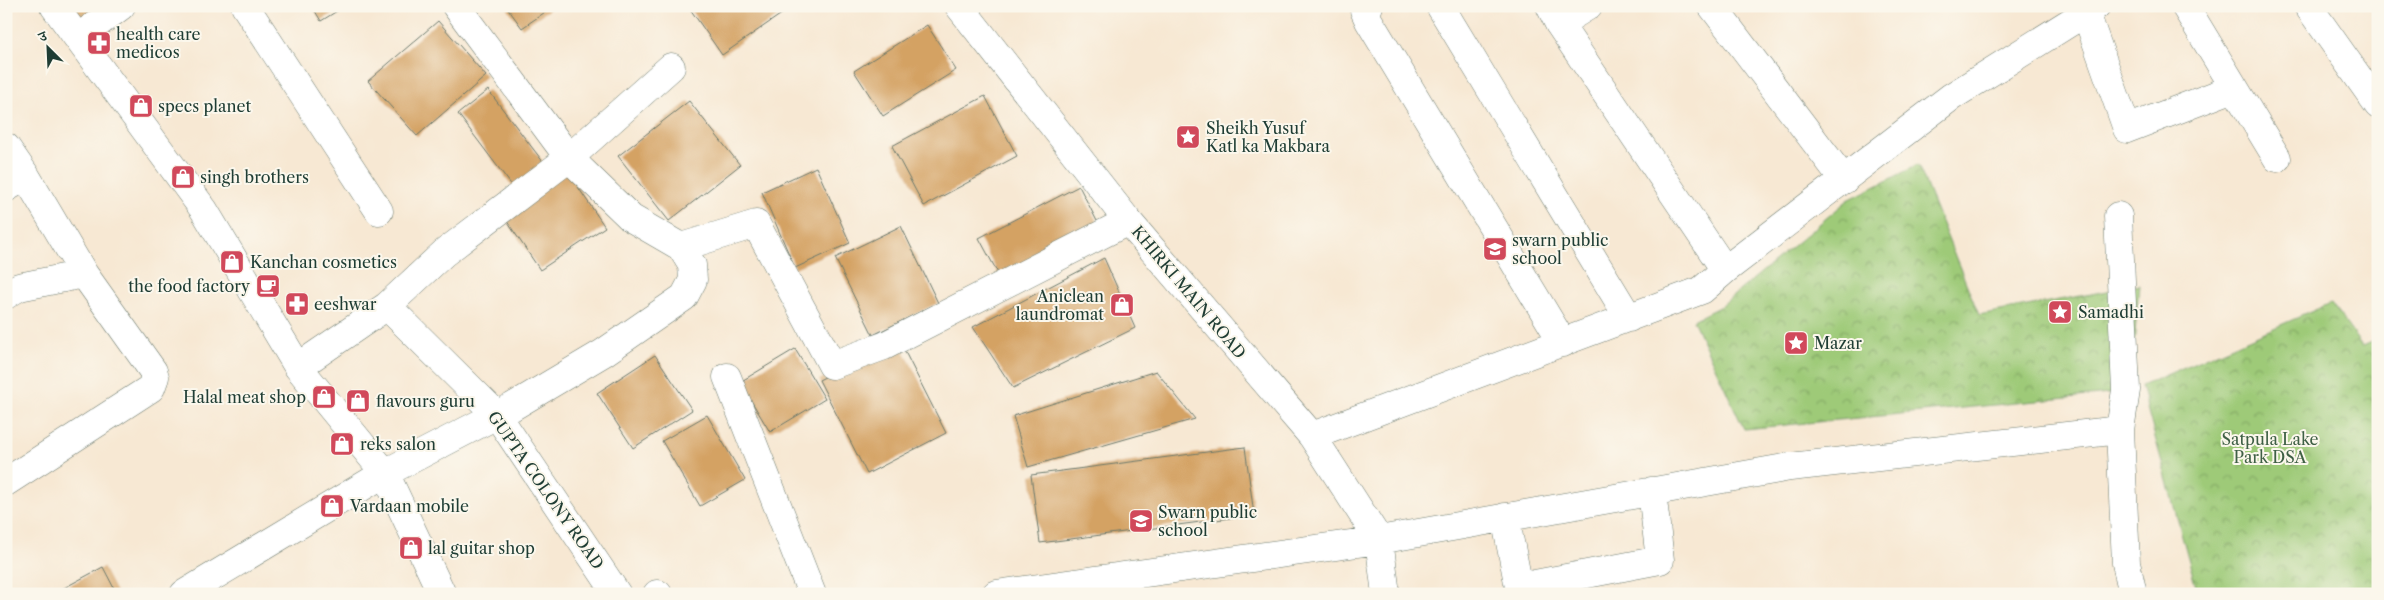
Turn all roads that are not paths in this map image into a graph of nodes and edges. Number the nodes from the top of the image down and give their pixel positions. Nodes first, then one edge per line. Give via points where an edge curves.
1 (54, 6) edge
2 (121, 6) edge
3 (245, 6) edge
4 (456, 6) edge
5 (959, 6) edge
6 (1370, 6) edge
7 (1440, 6) edge
8 (1588, 6) edge
9 (1712, 6) edge
10 (2185, 6) edge
11 (2308, 6) edge
12 (2091, 9) edge
13 (1554, 15) edge
14 (78, 38) junction
15 (671, 67) dead end
16 (2234, 88) junction
17 (2378, 105) edge
18 (6, 147) edge
19 (569, 158) junction
20 (2277, 158) dead end
21 (1844, 180) junction
22 (16, 182) edge
23 (379, 211) dead end
24 (2118, 216) dead end
25 (1128, 221) junction
26 (681, 247) junction
27 (1725, 270) junction
28 (84, 274) junction
29 (6, 295) edge
30 (387, 306) junction
31 (1630, 318) junction
32 (1563, 343) junction
33 (298, 367) junction
34 (727, 377) dead end
35 (497, 415) junction
36 (2120, 430) junction
37 (1312, 436) junction
38 (385, 473) junction
39 (6, 482) edge
40 (1652, 491) junction
41 (1505, 517) junction
42 (1379, 540) junction
43 (810, 593) edge
44 (184, 594) edge
45 (442, 594) edge
46 (617, 594) edge
47 (996, 594) edge
48 (1386, 594) edge
49 (2133, 594) edge

1 - 14 street
2 - 14 street
3 - 23 street
4 - 19 street
5 - 25 street, KHIRKI MAIN ROAD
6 - 32 street via 1364,10 1369,21
7 - 31 street
8 - 13 street
9 - 21 street
10 - 16 street
11 - 17 street
12 - 16 street via 2127,129
12 - 21 street via 1951,97
13 - 27 street
14 - 33 street via 204,210
15 - 19 street
16 - 20 street
18 - 22 street
19 - 26 street via 631,218
19 - 30 street via 444,252
21 - 27 street
22 - 28 street
24 - 36 street via 2126,390
25 - 26 street via 884,346 832,366 756,224
25 - 37 street, KHIRKI MAIN ROAD
26 - 35 street via 692,265 693,280 684,297 602,353
27 - 31 street via 1702,290
28 - 29 street via 19,287
28 - 39 street via 153,371 154,384
30 - 33 street
30 - 35 street, GUPTA COLONY ROAD
31 - 32 street
32 - 37 street
33 - 38 street
34 - 43 street
35 - 38 street
35 - 46 street, GUPTA COLONY ROAD
36 - 40 street via 1790,467
36 - 49 street via 2126,563
37 - 42 street, KHIRKI MAIN ROAD
38 - 44 street
38 - 45 street
40 - 41 street
40 - 41 street via 1660,560 1519,587
41 - 42 street
42 - 47 street
42 - 48 street, KHIRKI MAIN ROAD

